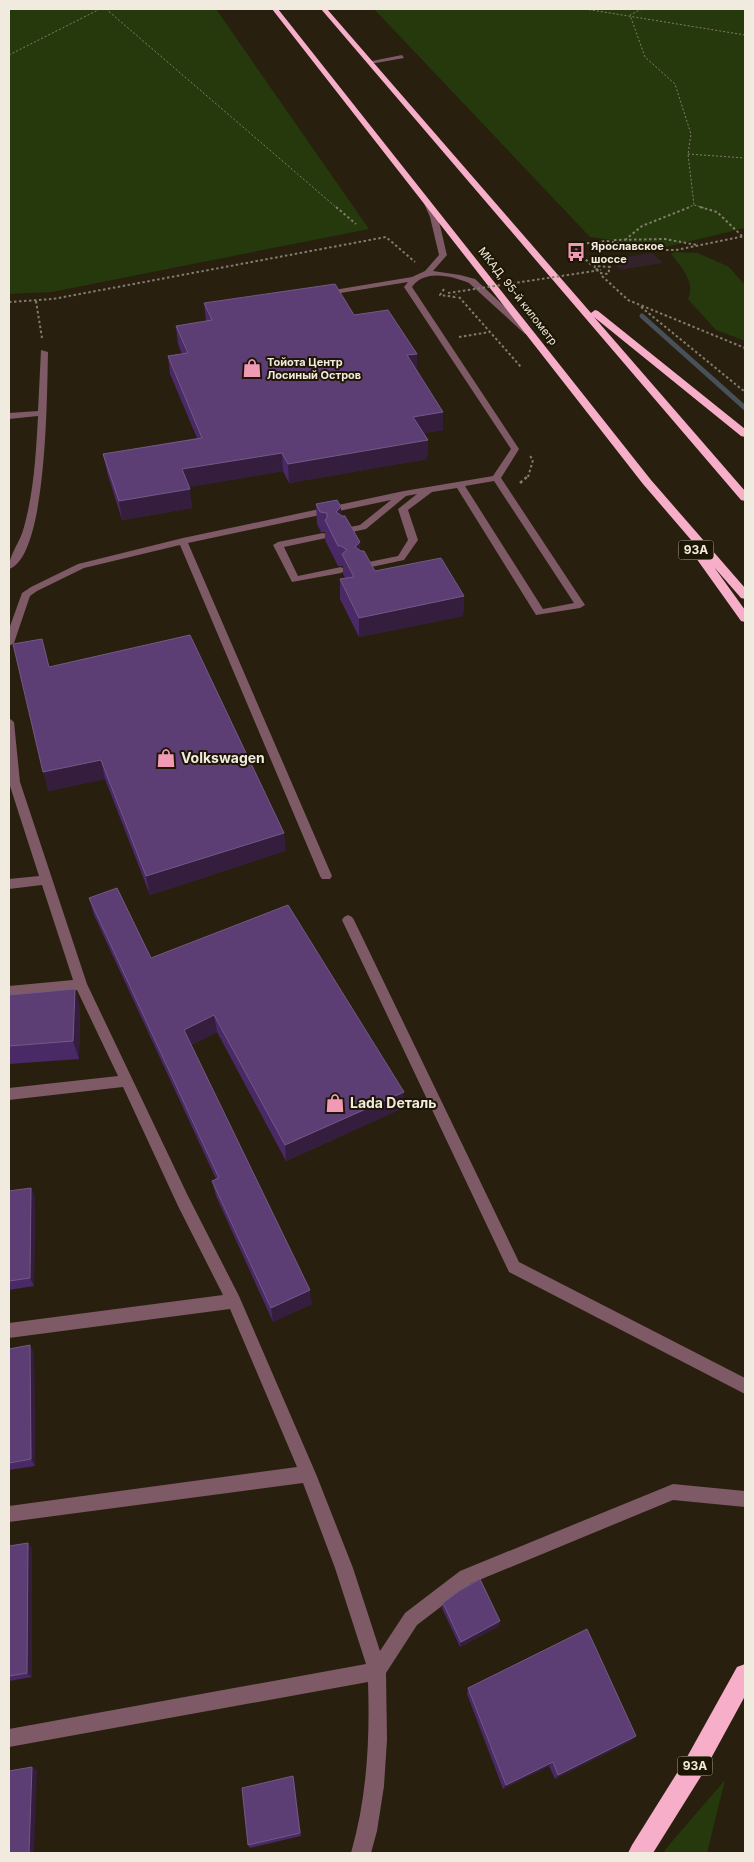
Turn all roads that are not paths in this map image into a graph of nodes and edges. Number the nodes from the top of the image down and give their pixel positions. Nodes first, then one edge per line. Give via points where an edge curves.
1 (275, 9) edge
2 (324, 9) edge
3 (402, 57) dead end
4 (370, 62) junction
5 (424, 197) junction
6 (428, 273) junction
7 (414, 279) junction
8 (568, 292) junction
9 (317, 295) edge
10 (534, 337) junction
11 (44, 352) road end
12 (43, 413) junction
13 (9, 416) edge
14 (745, 434) edge
15 (496, 478) junction
16 (647, 482) junction
17 (459, 484) junction
18 (430, 489) junction
19 (404, 494) junction
20 (745, 498) edge
21 (343, 531) edge
22 (323, 536) edge
23 (183, 541) junction
24 (9, 566) edge
25 (362, 566) edge
26 (341, 570) edge
27 (745, 595) edge
28 (745, 618) edge
29 (9, 643) edge
30 (9, 722) edge
31 (11, 783) edge
32 (326, 876) dead end
33 (45, 880) junction
34 (9, 884) edge
35 (348, 920) dead end
36 (80, 984) junction
37 (9, 991) edge
38 (127, 1081) junction
39 (9, 1094) edge
40 (234, 1301) junction
41 (9, 1331) edge
42 (745, 1386) edge
43 (308, 1474) junction
44 (745, 1498) edge
45 (9, 1514) edge
46 (377, 1671) junction
47 (745, 1675) edge
48 (9, 1738) edge
49 (362, 1853) edge
50 (640, 1853) edge

1 - 5 highway, МКАД, 95-й километр
2 - 4 highway
3 - 4 street
4 - 8 highway
5 - 6 street via 434,217 443,255
5 - 10 highway, МКАД, 95-й километр
6 - 7 street
6 - 10 street via 472,281
7 - 9 street
7 - 15 street via 408,287 515,449
8 - 14 highway
8 - 20 highway
10 - 16 highway, МКАД, 95-й километр
11 - 12 street
12 - 13 street
12 - 24 street via 33,515 21,550
15 - 17 street
15 - 17 street via 580,605 540,613
16 - 27 highway, МКАД, 95-й километр
16 - 28 highway, 93A
17 - 18 street
18 - 19 street
18 - 25 street via 403,509 413,540 401,558
19 - 21 street via 363,527
19 - 23 street
22 - 26 street via 278,545 295,580
23 - 29 street via 82,566 34,589 26,595
23 - 32 street
30 - 31 street
31 - 33 street
33 - 34 street
33 - 36 street
35 - 42 street via 514,1267
36 - 37 street
36 - 38 street
38 - 39 street
38 - 40 street
40 - 41 street
40 - 43 street
43 - 45 street
43 - 46 street via 344,1568
44 - 46 street via 673,1492 466,1577 411,1619
46 - 48 street
46 - 49 street via 378,1756
47 - 50 highway, 93A via 695,1765

